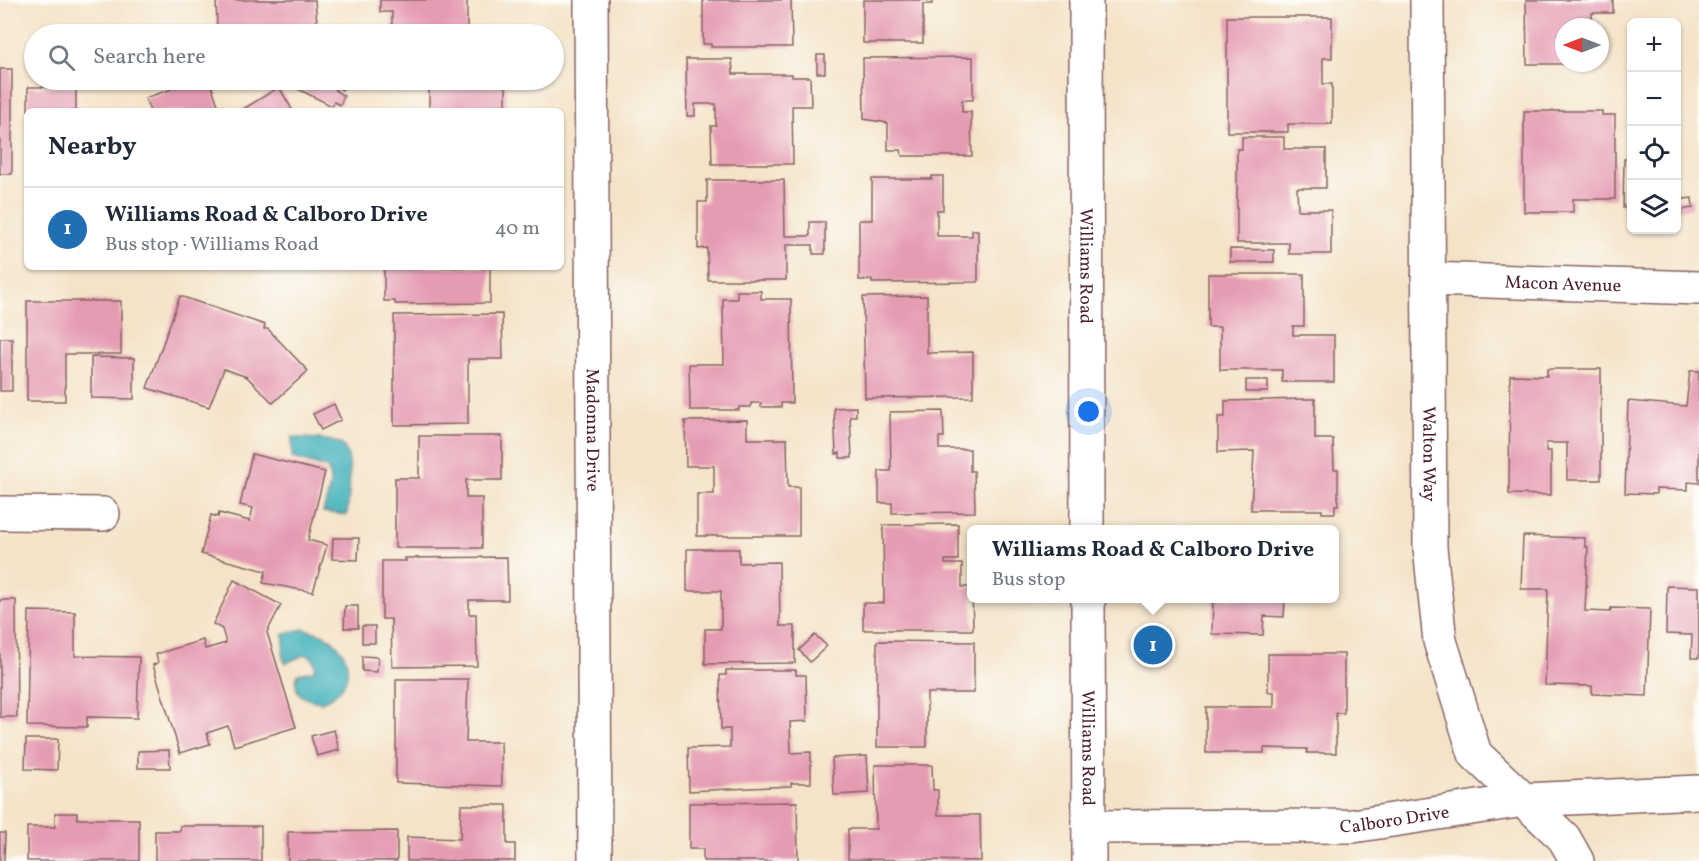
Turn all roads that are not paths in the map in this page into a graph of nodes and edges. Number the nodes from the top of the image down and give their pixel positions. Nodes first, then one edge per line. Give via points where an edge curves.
1 (591, 0) edge
2 (1086, 0) edge
3 (1427, 0) edge
4 (1428, 279) junction
5 (1699, 288) edge
6 (0, 513) edge
7 (103, 514) dead end
8 (1088, 525) edge
9 (1088, 603) edge
10 (1699, 792) edge
11 (1524, 800) junction
12 (1089, 827) junction
13 (595, 861) edge
14 (1089, 861) edge
15 (1577, 861) edge

1 - 13 street, Madonna Drive
2 - 8 street, Williams Road
3 - 4 street, Walton Way
4 - 5 street, Macon Avenue
4 - 11 street, Walton Way via 1430,548 1440,641 1475,754
6 - 7 street
9 - 12 street, Williams Road
10 - 11 street, Calboro Drive
11 - 12 street, Calboro Drive via 1353,826
11 - 15 street, Walton Way via 1564,838
12 - 14 street, Williams Road

